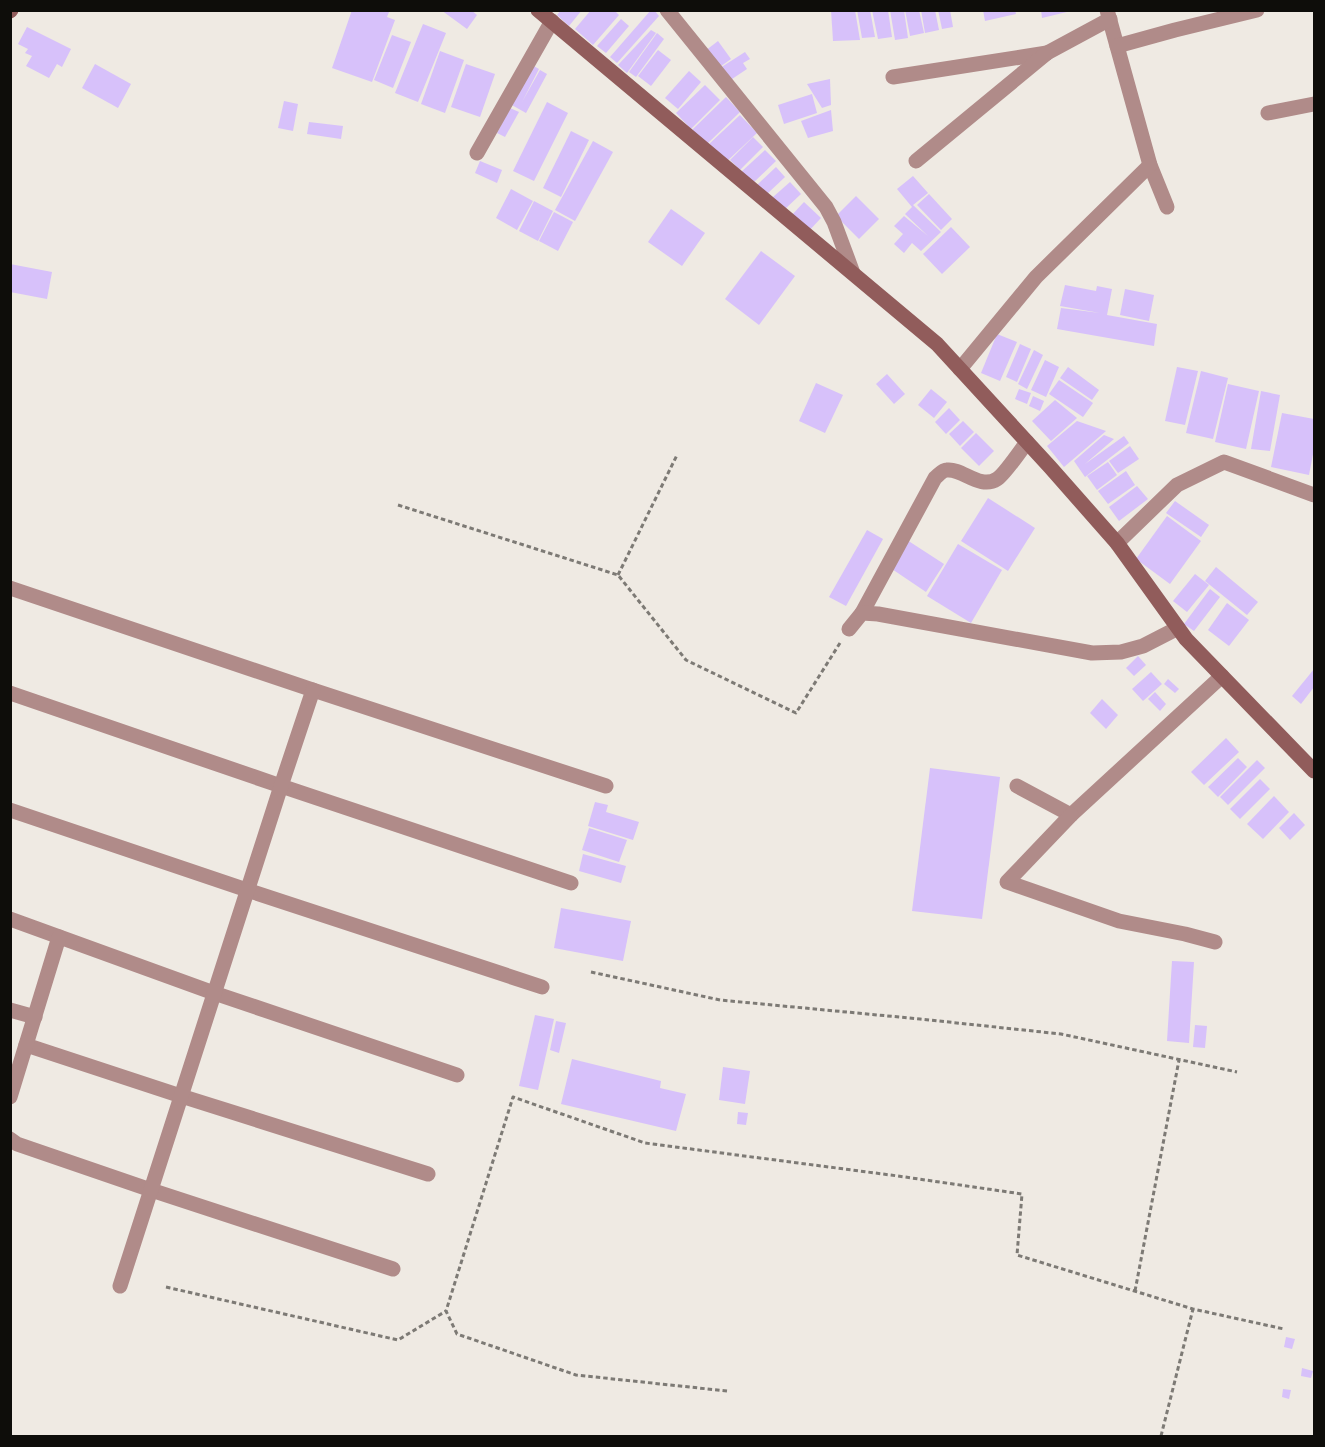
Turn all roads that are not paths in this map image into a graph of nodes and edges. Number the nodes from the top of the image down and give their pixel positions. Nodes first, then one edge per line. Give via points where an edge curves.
1 (538, 10) edge
2 (667, 10) edge
3 (1257, 10) edge
4 (1109, 15) edge
5 (552, 21) junction
6 (1117, 46) junction
7 (1047, 53) junction
8 (892, 77) dead end
9 (1314, 104) edge
10 (1268, 113) dead end
11 (477, 153) dead end
12 (916, 161) dead end
13 (1150, 165) junction
14 (1167, 207) dead end
15 (852, 273) junction
16 (960, 369) junction
17 (1027, 442) junction
18 (1314, 495) edge
19 (1117, 543) junction
20 (10, 588) edge
21 (862, 613) junction
22 (849, 628) road end
23 (1178, 628) junction
24 (1222, 676) junction
25 (313, 690) junction
26 (10, 693) edge
27 (1314, 771) edge
28 (280, 786) junction
29 (606, 786) dead end
30 (1017, 786) dead end
31 (10, 810) edge
32 (1071, 815) junction
33 (570, 883) dead end
34 (247, 891) junction
35 (10, 919) edge
36 (59, 936) junction
37 (1215, 942) dead end
38 (542, 987) dead end
39 (214, 993) junction
40 (10, 1010) edge
41 (35, 1017) junction
42 (26, 1045) junction
43 (457, 1074) dead end
44 (181, 1096) junction
45 (10, 1098) edge
46 (10, 1139) edge
47 (428, 1174) dead end
48 (151, 1190) junction
49 (393, 1269) dead end
50 (120, 1286) dead end

1 - 5 main road
2 - 15 street via 826,207
3 - 6 street
4 - 6 street
4 - 7 street
5 - 11 street
5 - 15 main road
6 - 13 street
7 - 8 street
7 - 12 street
9 - 10 street
13 - 14 street
13 - 16 street via 1036,277
15 - 16 main road via 937,344
16 - 17 main road
17 - 19 main road
17 - 21 street via 998,479 983,482 950,470 935,478
18 - 19 street via 1224,462 1177,485
19 - 23 main road
20 - 25 street
21 - 22 street
21 - 23 street via 1092,653 1143,646
23 - 24 main road
24 - 27 main road
24 - 32 street
25 - 28 street
25 - 29 street
26 - 28 street
28 - 33 street
28 - 34 street
30 - 32 street
31 - 34 street
32 - 37 street via 1007,882 1119,921
34 - 38 street
34 - 39 street
35 - 36 street
36 - 39 street
36 - 41 street
39 - 43 street
39 - 44 street
40 - 41 street
41 - 42 street
42 - 44 street
42 - 45 street
44 - 47 street
44 - 48 street
46 - 48 street
48 - 49 street
48 - 50 street

